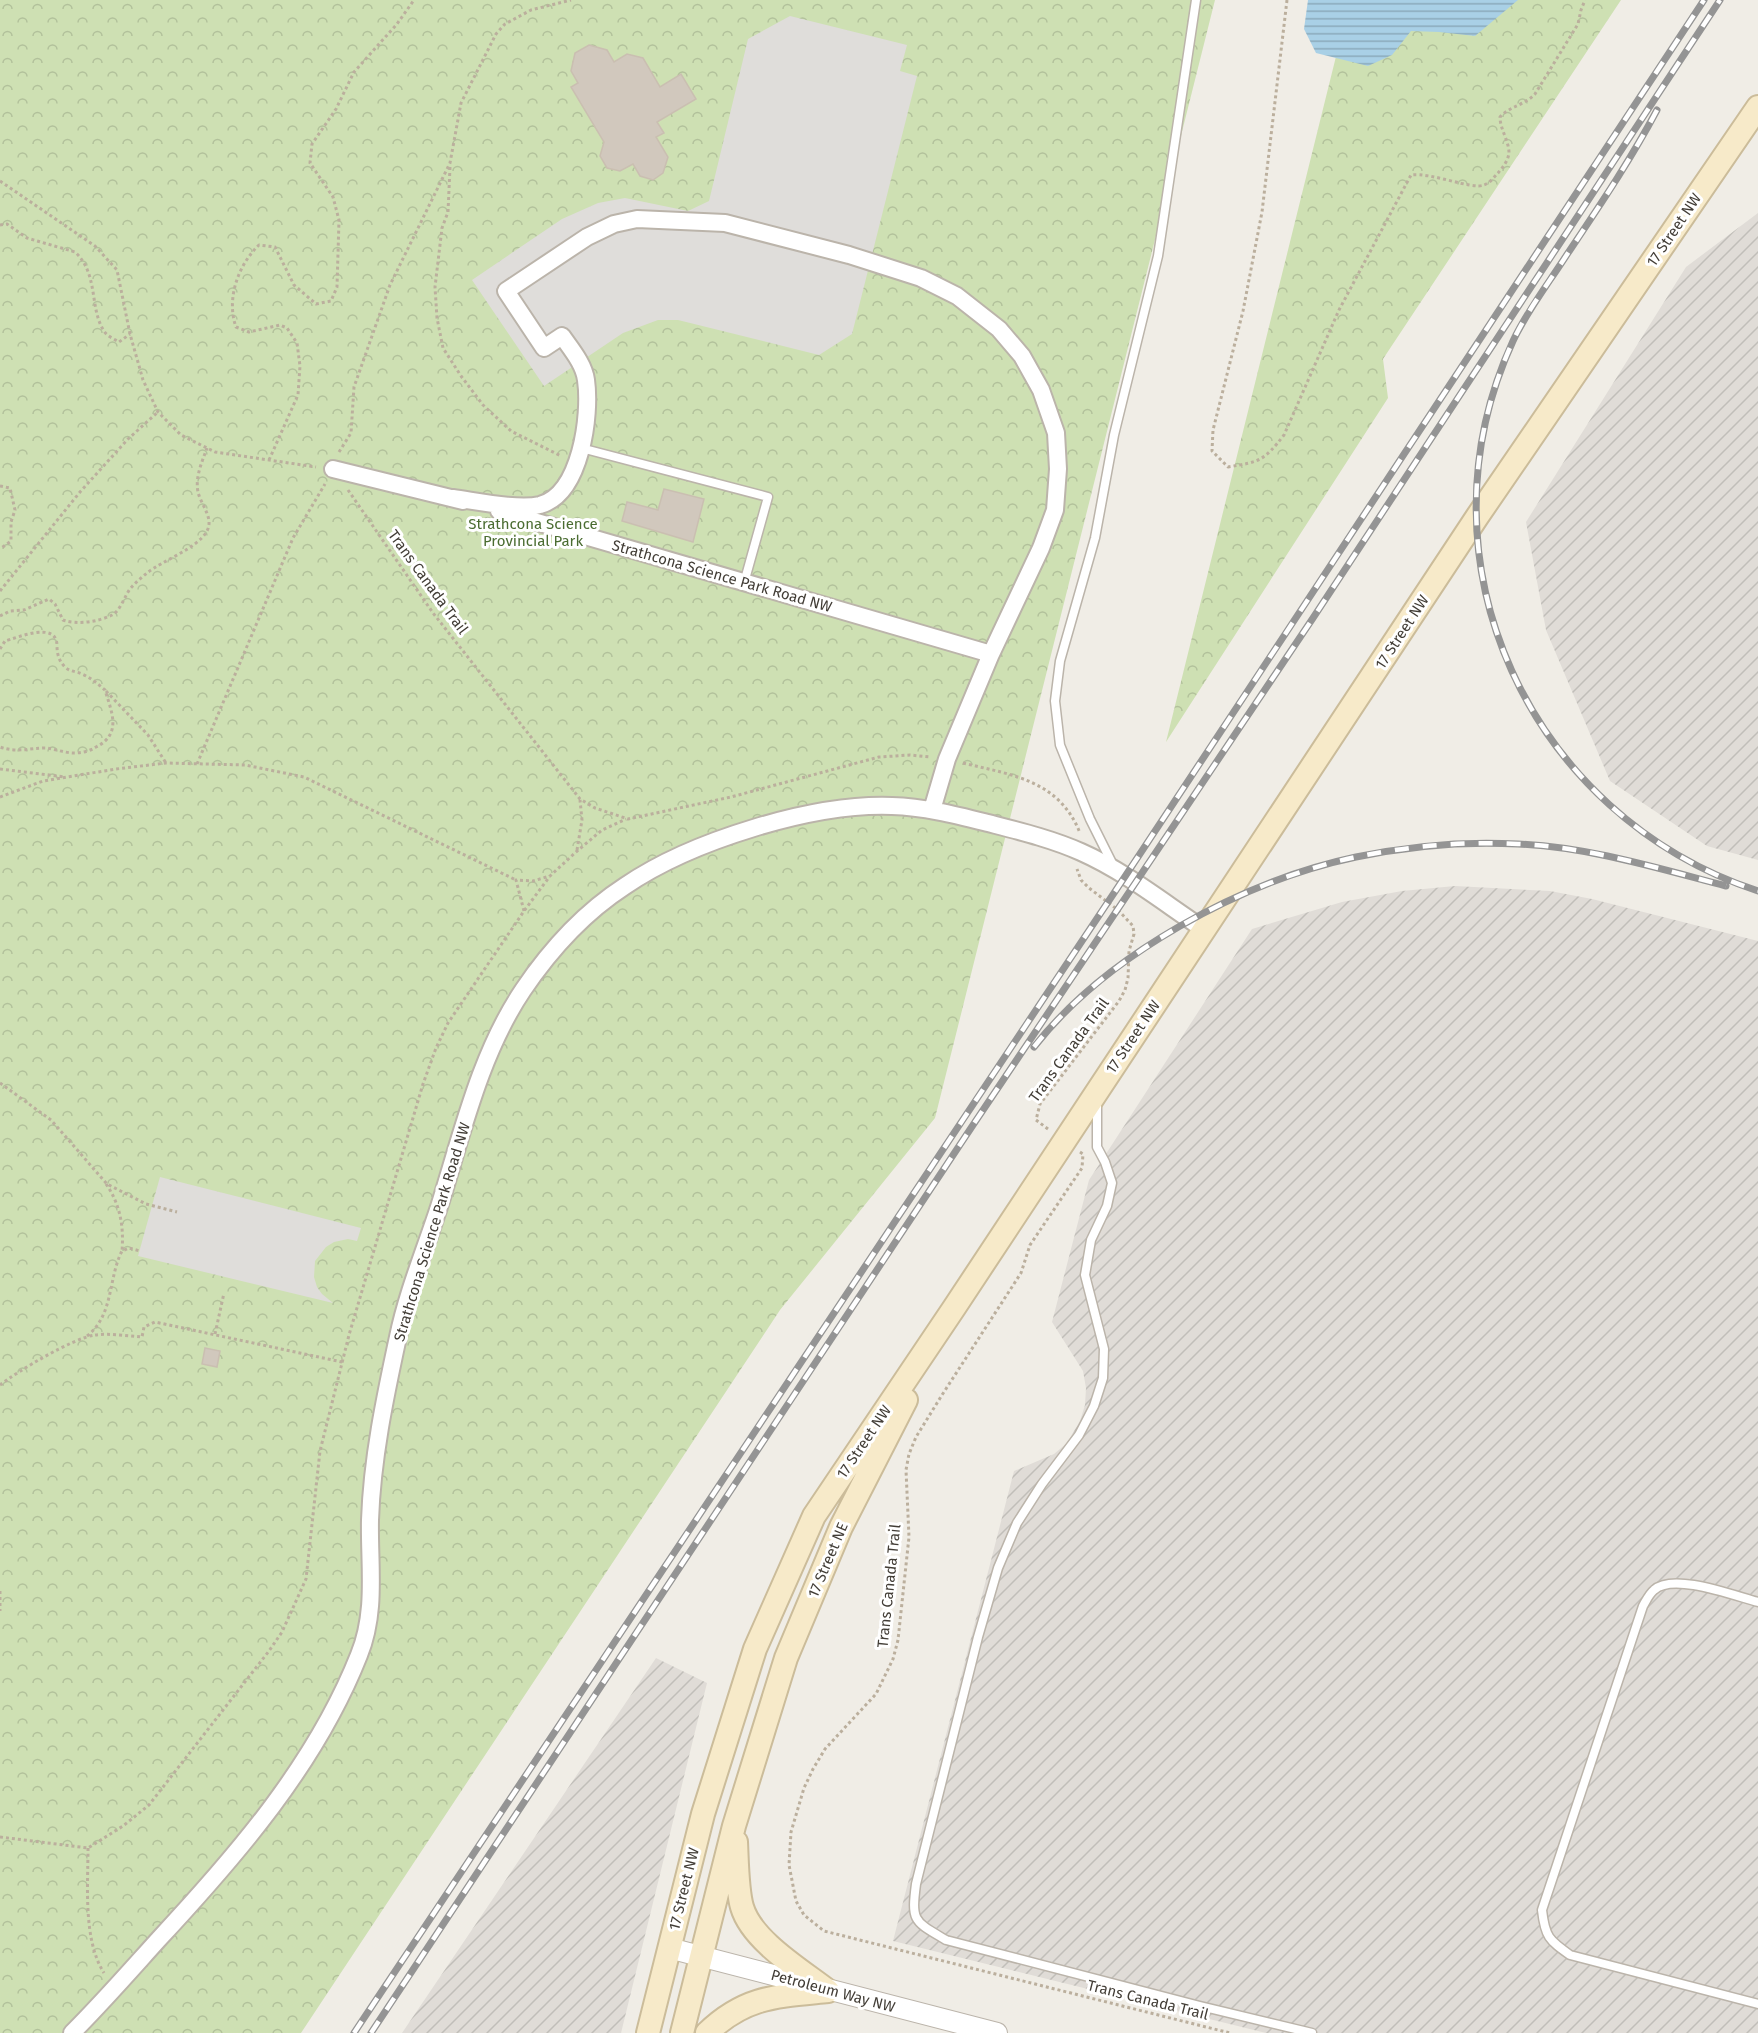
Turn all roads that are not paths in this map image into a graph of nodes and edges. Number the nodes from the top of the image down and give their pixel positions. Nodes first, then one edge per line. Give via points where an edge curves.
1 (1196, 0) edge
2 (1758, 107) edge
3 (578, 456) junction
4 (333, 469) road end
5 (453, 498) junction
6 (744, 583) junction
7 (991, 654) junction
8 (932, 810) junction
9 (1115, 868) junction
10 (1205, 930) junction
11 (1098, 1089) junction
12 (954, 1308) junction
13 (1758, 1602) edge
14 (734, 1826) junction
15 (669, 1948) junction
16 (701, 1956) junction
17 (828, 1991) junction
18 (1758, 2004) edge
19 (72, 2033) edge
20 (648, 2033) edge
21 (682, 2033) edge
22 (707, 2033) edge
23 (997, 2033) edge
24 (1312, 2033) edge

1 - 9 lane via 1158,255 1114,435 1095,538 1060,661 1055,701 1060,745
2 - 10 main road, 17 Street NW via 1477,517
3 - 5 street, Strathcona Science Park Road NW via 573,472 557,495 540,505 513,506
3 - 6 lane via 768,496
3 - 7 street, Strathcona Science Park Road NW via 587,401 586,378 577,357 562,336 544,348 506,291 587,237 614,224 637,219 725,223 921,278 957,296 999,329 1022,356 1041,390 1056,433 1055,510
4 - 5 street, Strathcona Science Park Road NW
5 - 6 street, Strathcona Science Park Road NW
6 - 7 street, Strathcona Science Park Road NW
7 - 8 street, Strathcona Science Park Road NW via 947,759
8 - 9 street, Strathcona Science Park Road NW via 1027,833
8 - 19 street, Strathcona Science Park Road NW via 891,806 834,810 765,825 666,861 624,886 591,913 552,951 523,990 488,1056 399,1332 374,1473 371,1600 361,1651 315,1746 276,1800 201,1895
9 - 10 street, Strathcona Science Park Road NW
10 - 11 main road, 17 Street NW
11 - 12 main road, 17 Street NW
11 - 24 lane via 1097,1147 1112,1183 1107,1206 1091,1240 1084,1275 1104,1349 1103,1378 1079,1435 1017,1523 998,1568 912,1910 920,1924 946,1940
12 - 14 main road, 17 Street NE via 841,1527 786,1658
12 - 15 main road, 17 Street NW via 814,1516 755,1649 703,1814
13 - 18 lane via 1693,1584 1654,1589 1643,1606 1542,1910 1544,1927 1552,1943 1570,1954
14 - 16 main road
14 - 17 main road via 741,1907 750,1925
15 - 16 street, Petroleum Way NW
15 - 20 main road, 17 Street NW
16 - 17 street, Petroleum Way NW
16 - 21 main road
17 - 22 main road via 769,1997 722,2018
17 - 23 street, Petroleum Way NW

